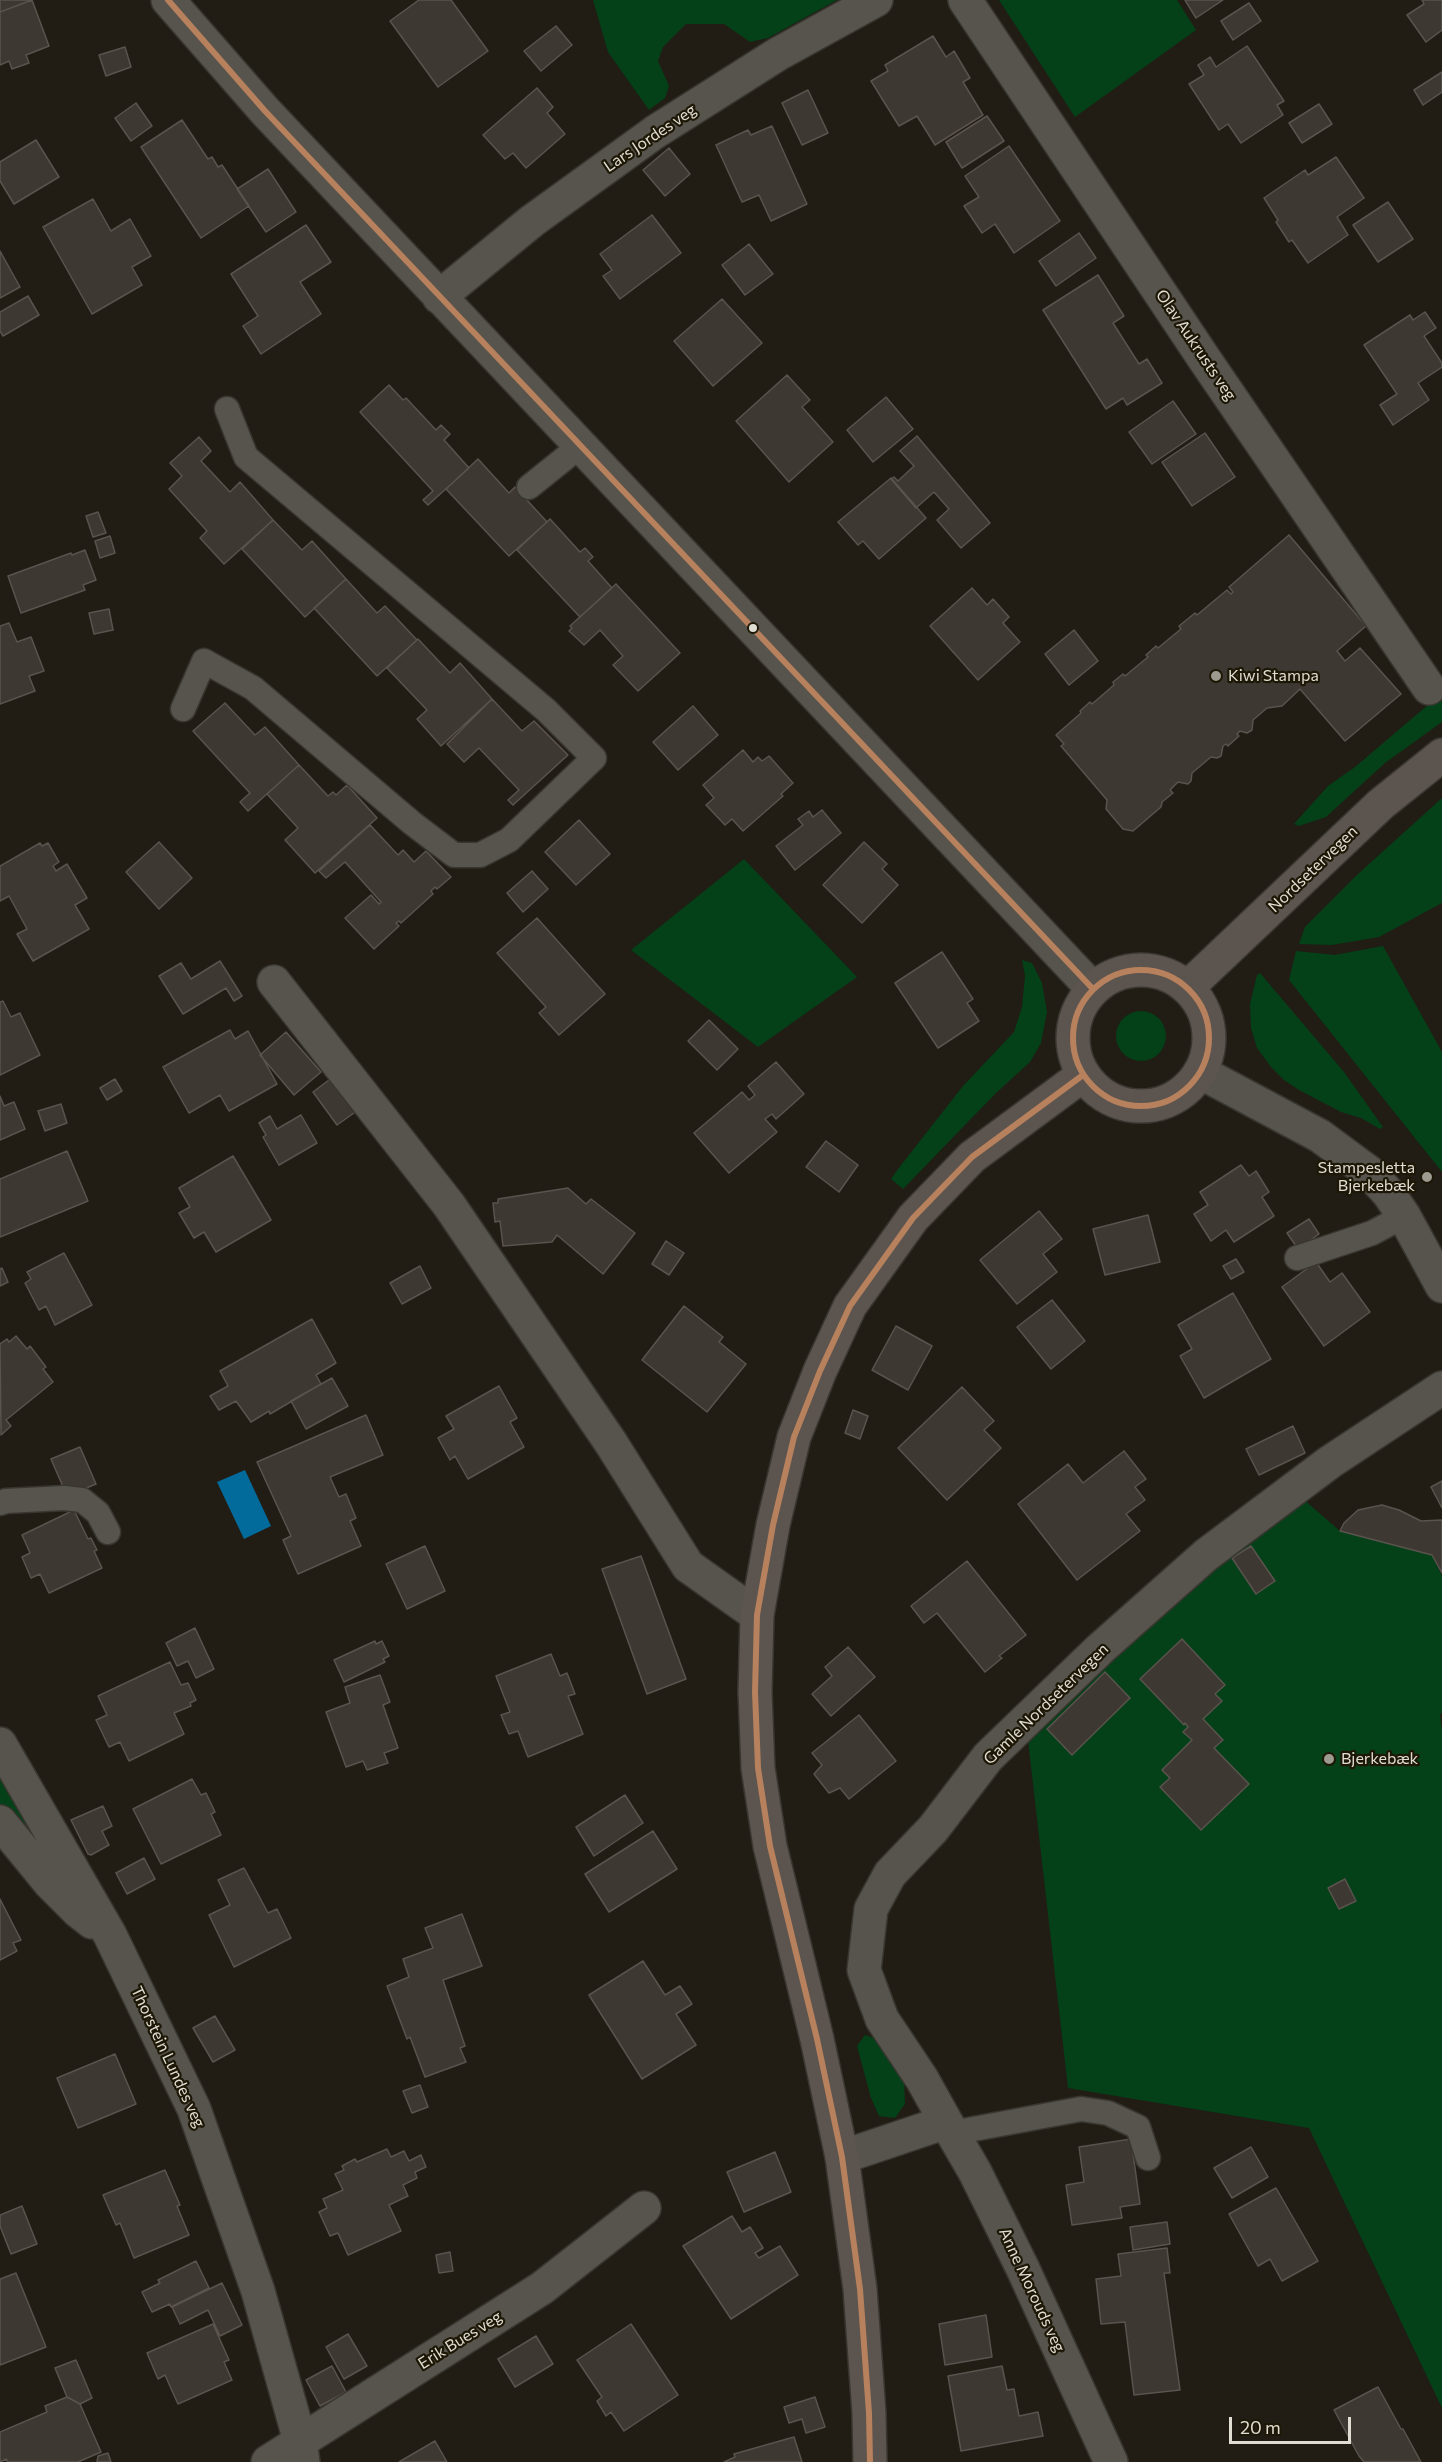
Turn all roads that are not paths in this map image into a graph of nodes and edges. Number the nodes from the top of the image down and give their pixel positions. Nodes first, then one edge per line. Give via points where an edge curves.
1 (168, 0) edge
2 (876, 0) edge
3 (965, 0) edge
4 (439, 297) junction
5 (227, 409) dead end
6 (580, 447) junction
7 (529, 487) dead end
8 (1429, 688) dead end
9 (183, 709) dead end
10 (1442, 755) edge
11 (274, 982) dead end
12 (1187, 988) junction
13 (1093, 989) junction
14 (1200, 1072) junction
15 (1083, 1075) junction
16 (1404, 1216) junction
17 (1297, 1258) dead end
18 (1442, 1286) edge
19 (1442, 1388) edge
20 (0, 1503) edge
21 (108, 1532) dead end
22 (757, 1615) junction
23 (0, 1744) edge
24 (0, 1822) edge
25 (110, 1935) junction
26 (949, 2128) junction
27 (842, 2157) junction
28 (1148, 2158) dead end
29 (644, 2208) dead end
30 (301, 2451) edge
31 (268, 2462) edge
32 (870, 2462) edge
33 (1111, 2462) edge

1 - 4 street via 265,111
2 - 4 street, Lars Jordes veg via 778,54 655,132 532,221
3 - 8 street, Olav Aukrusts veg
4 - 6 street
5 - 9 lane via 246,457 546,710 594,758 509,840 480,855 454,855 254,688 204,662
6 - 7 lane
6 - 13 street
10 - 12 main road, Nordsetervegen via 1381,804
11 - 22 street via 449,1205 611,1443 688,1566
12 - 13 main road via 1160,972 1132,970 1113,975
12 - 14 main road via 1200,1004 1208,1026 1208,1051
13 - 15 main road via 1080,1005 1074,1022 1074,1050
14 - 15 main road via 1182,1094 1154,1106 1124,1104 1099,1093
14 - 16 street via 1320,1136 1370,1173
15 - 22 main road via 972,1157 913,1218 850,1306 794,1437
16 - 17 lane via 1372,1233
16 - 18 street
19 - 26 street, Gamle Nordsetervegen via 1330,1462 1206,1555 1100,1649 988,1757 933,1829 890,1874 871,1909 864,1970 882,2019
20 - 21 lane via 82,1500 98,1513
22 - 27 main road via 758,1768 770,1846
23 - 25 street, Thorstein Lundes veg
24 - 25 street via 57,1890
25 - 30 street, Thorstein Lundes veg via 194,2109 258,2291
26 - 27 street
26 - 28 lane via 1081,2109 1108,2113 1138,2127
26 - 33 street, Anne Morouds veg via 1023,2269
27 - 32 main road via 860,2289
29 - 30 street, Erik Bues veg via 542,2288
30 - 31 street, Erik Bues veg

